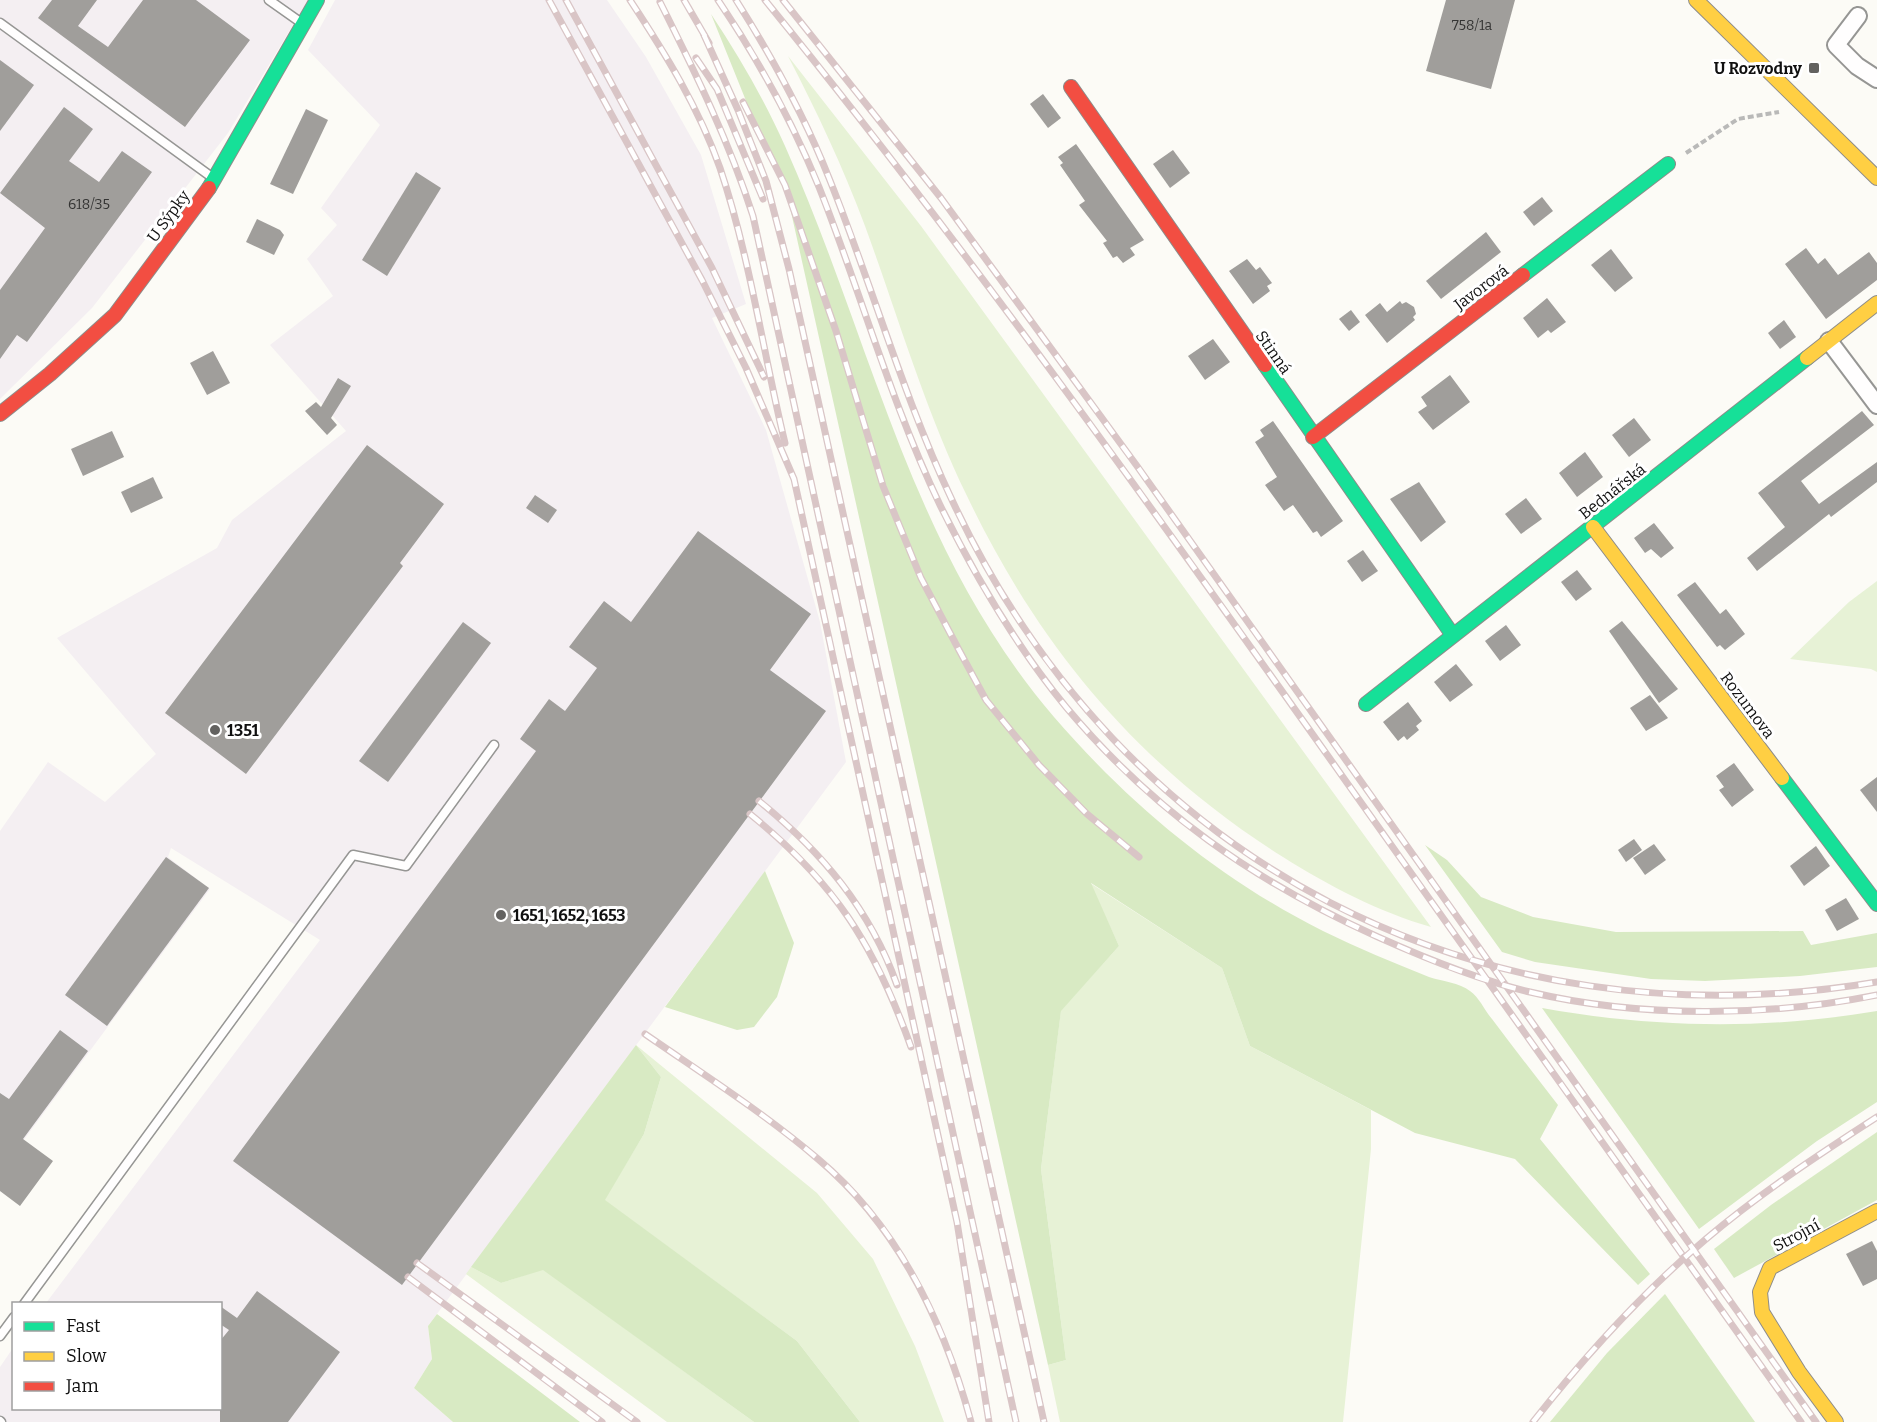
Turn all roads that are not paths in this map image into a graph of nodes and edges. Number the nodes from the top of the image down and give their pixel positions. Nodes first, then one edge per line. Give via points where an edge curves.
1 (269, 0) edge
2 (317, 0) edge
3 (1696, 0) edge
4 (1858, 16) dead end
5 (0, 23) edge
6 (303, 24) junction
7 (1877, 79) edge
8 (1071, 87) dead end
9 (1668, 164) road end
10 (1877, 178) edge
11 (215, 180) junction
12 (1877, 303) edge
13 (1829, 341) junction
14 (1877, 405) edge
15 (0, 414) edge
16 (1313, 436) junction
17 (1593, 527) junction
18 (1452, 634) junction
19 (1366, 704) dead end
20 (494, 745) dead end
21 (1877, 904) edge
22 (1877, 1211) edge
23 (25, 1302) edge
24 (12, 1320) edge
25 (0, 1336) edge
26 (1836, 1422) edge

1 - 6 lane
2 - 6 street, U Sýpky
3 - 10 street
4 - 7 street via 1836,45
5 - 11 lane
6 - 11 street, U Sýpky
8 - 16 street, Stinná
9 - 16 street, Javorová
11 - 15 street, U Sýpky via 115,315
12 - 13 street, Bednářská
13 - 14 street
13 - 17 street, Bednářská
16 - 18 street, Stinná
17 - 18 street, Bednářská
17 - 21 street, Rozumova
18 - 19 street, Bednářská
20 - 23 lane via 406,866 353,855
22 - 26 street, Strojní via 1770,1268 1760,1292 1762,1312
24 - 25 lane

